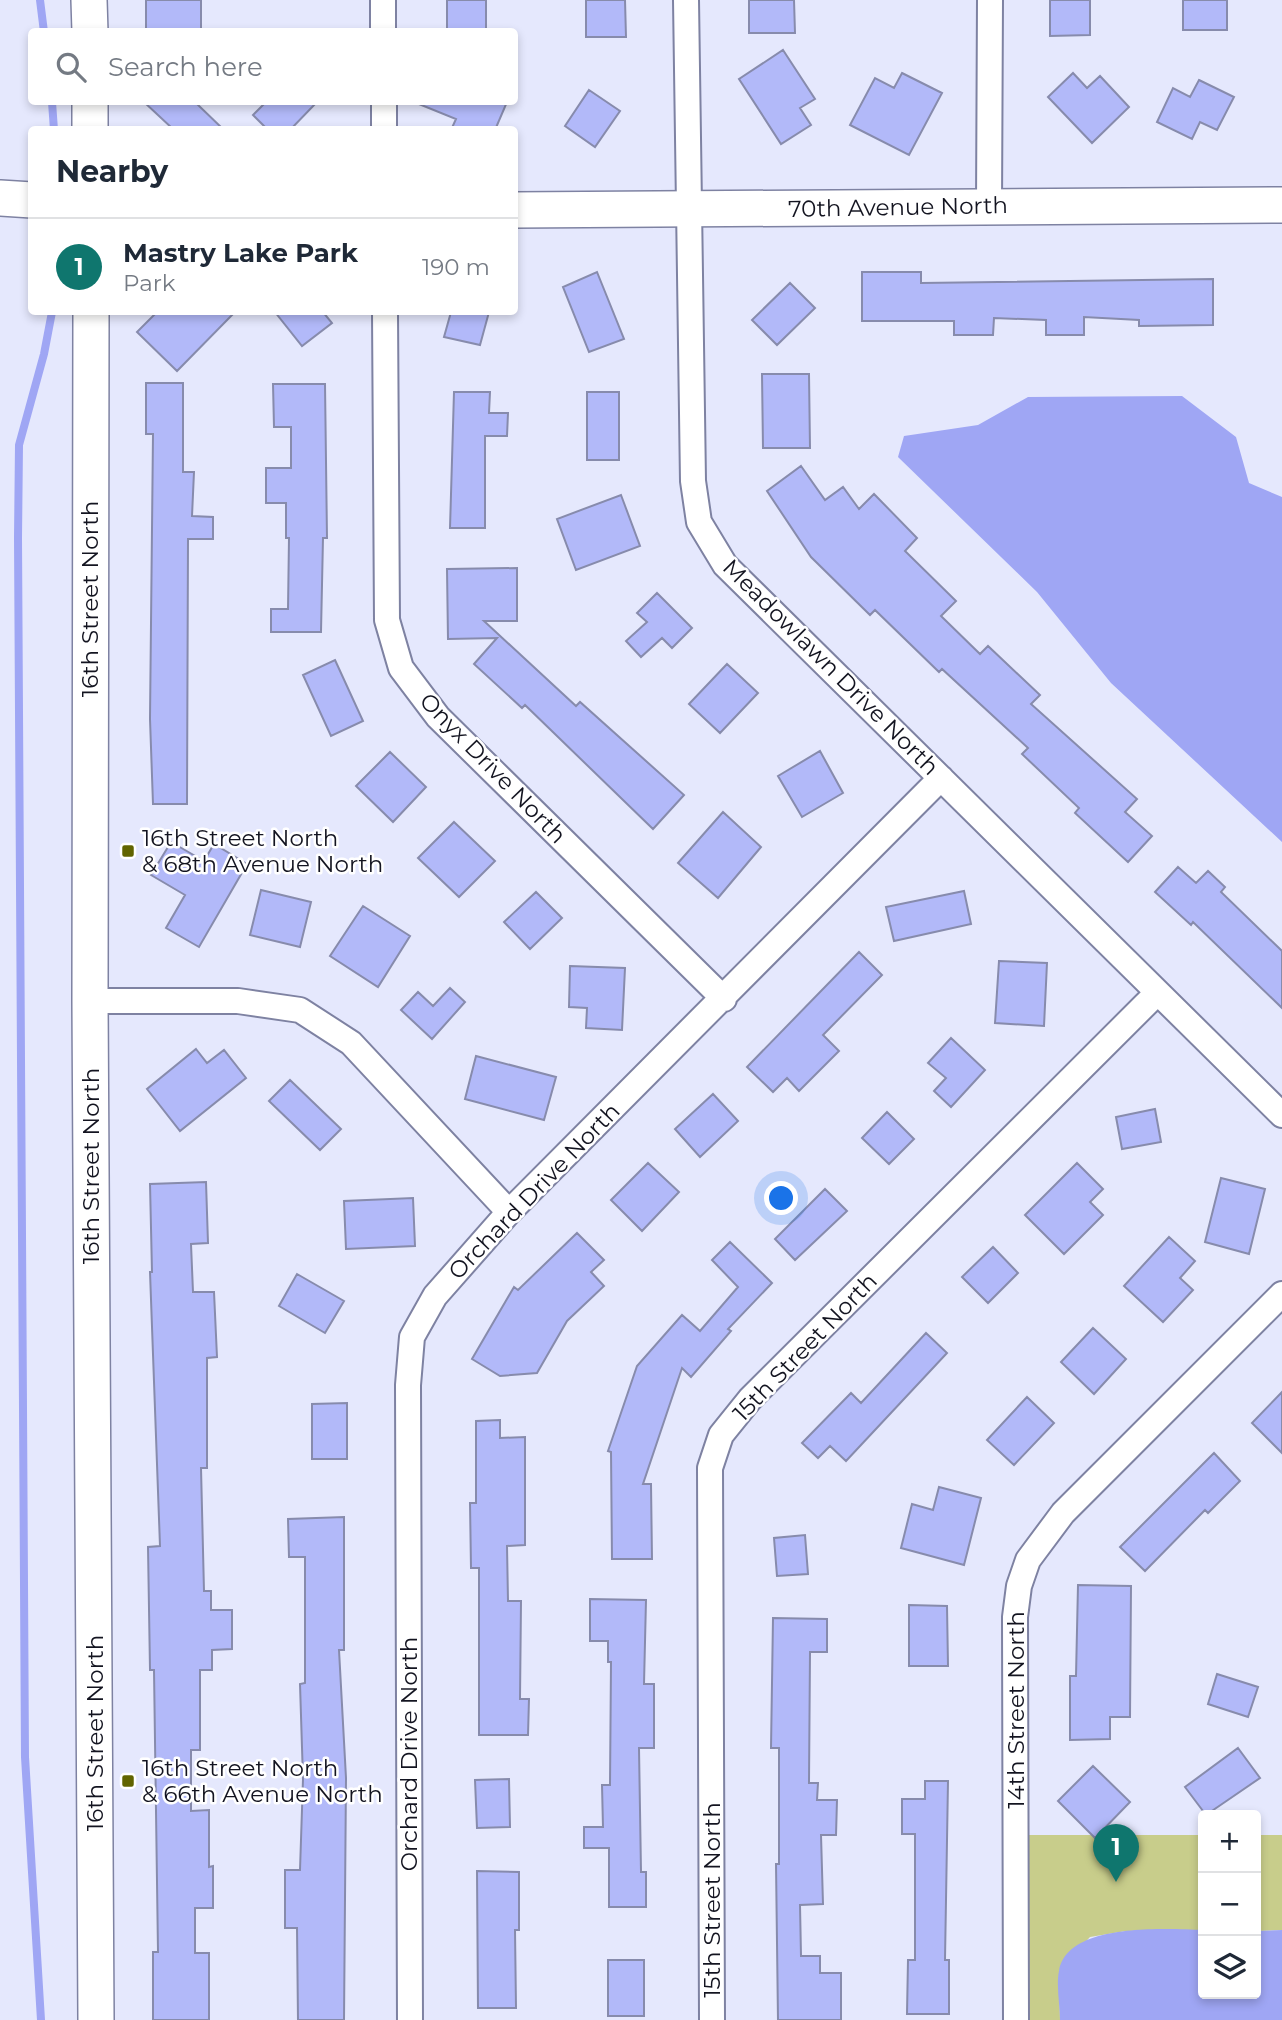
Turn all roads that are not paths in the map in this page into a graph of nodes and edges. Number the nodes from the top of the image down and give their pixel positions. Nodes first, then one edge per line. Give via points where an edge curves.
1 (89, 0) edge
2 (383, 0) edge
3 (686, 0) edge
4 (990, 0) edge
5 (90, 28) edge
6 (383, 28) edge
7 (90, 105) edge
8 (384, 105) edge
9 (90, 126) edge
10 (384, 126) edge
11 (0, 198) edge
12 (28, 200) edge
13 (1282, 205) edge
14 (989, 206) junction
15 (687, 209) junction
16 (518, 210) edge
17 (91, 315) edge
18 (385, 315) edge
19 (941, 778) junction
20 (1156, 994) junction
21 (724, 999) junction
22 (90, 1001) junction
23 (1282, 1115) edge
24 (509, 1212) junction
25 (1282, 1294) edge
26 (96, 2020) edge
27 (410, 2020) edge
28 (712, 2020) edge
29 (1016, 2020) edge

1 - 5 street
2 - 6 street
3 - 15 street, Meadowlawn Drive North
4 - 14 street
7 - 9 street
8 - 10 street
11 - 12 street
13 - 14 street, 70th Avenue North
14 - 15 street, 70th Avenue North
15 - 16 street, 70th Avenue North
15 - 19 street, Meadowlawn Drive North via 693,481 699,522 724,565
17 - 22 street, 16th Street North
18 - 21 street, Onyx Drive North via 387,620 401,668 438,717
19 - 20 street, Meadowlawn Drive North
19 - 21 street, Orchard Drive North
20 - 23 street, Meadowlawn Drive North
20 - 28 street, 15th Street North via 750,1399 721,1435 710,1468
21 - 24 street, Orchard Drive North
22 - 24 street via 238,1001 300,1010 351,1043
22 - 26 street, 16th Street North
24 - 27 street, Orchard Drive North via 435,1296 412,1337 408,1385
25 - 29 street, 14th Street North via 1063,1513 1028,1560 1014,1617

